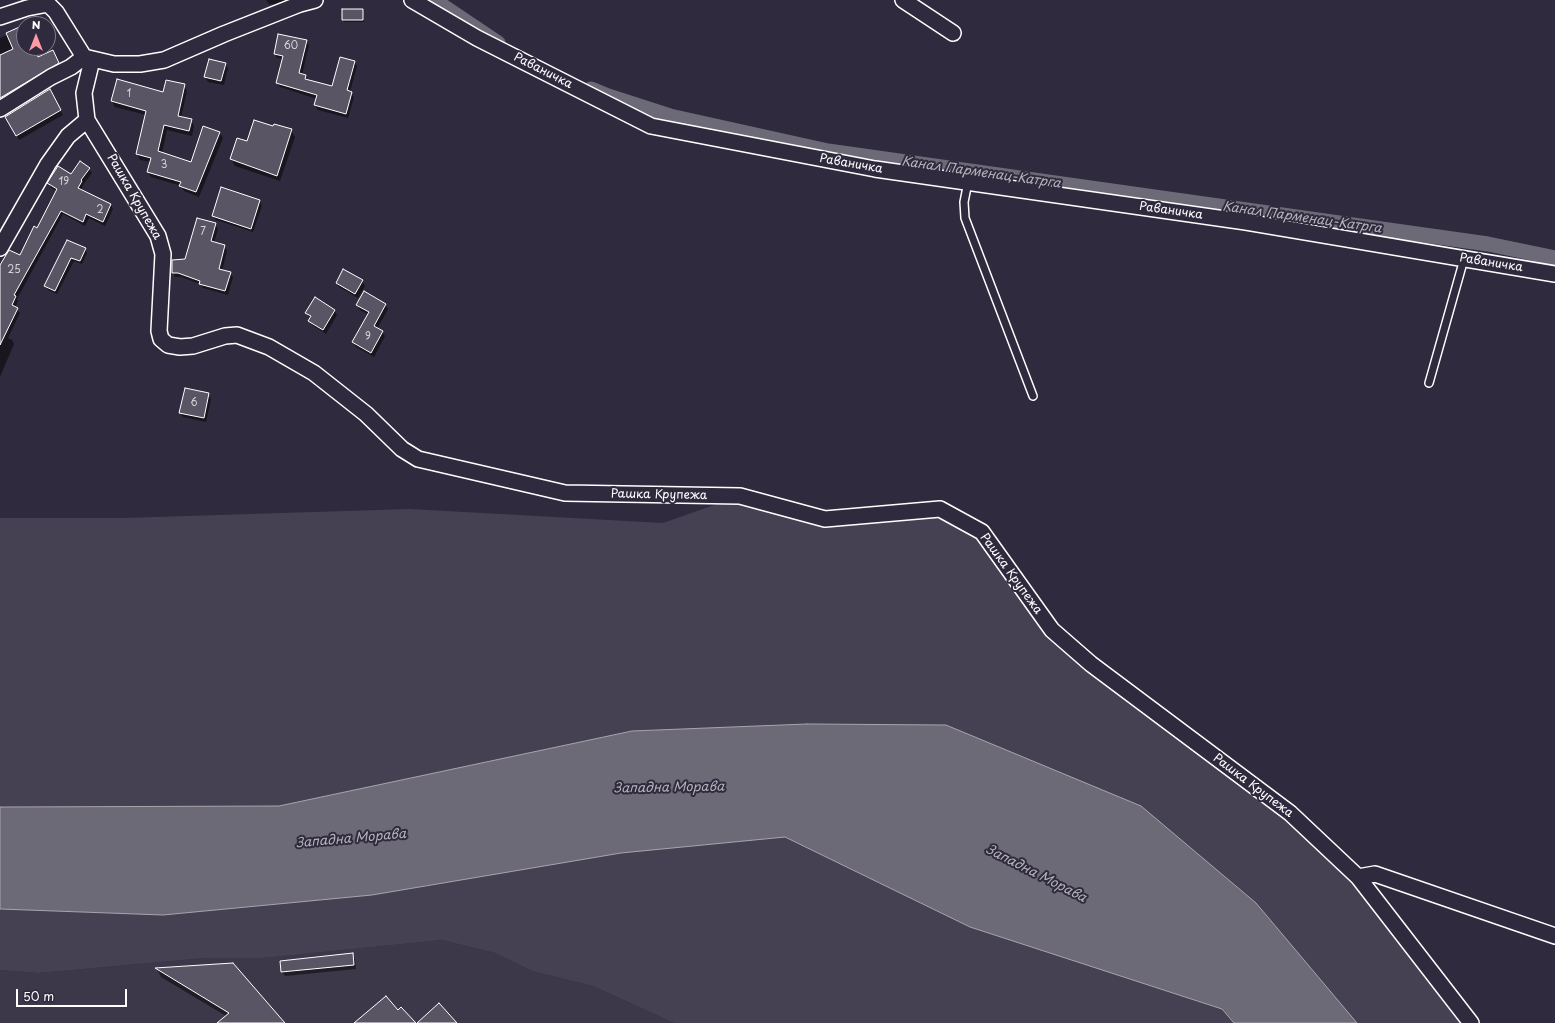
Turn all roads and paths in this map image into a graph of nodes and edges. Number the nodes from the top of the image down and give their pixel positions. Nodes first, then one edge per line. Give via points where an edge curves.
1 (315, 0) edge
2 (412, 0) edge
3 (903, 0) edge
4 (50, 2) edge
5 (0, 17) edge
6 (953, 33) dead end
7 (88, 59) junction
8 (0, 109) edge
9 (87, 120) junction
10 (968, 182) junction
11 (0, 248) edge
12 (1464, 259) junction
13 (1555, 274) edge
14 (1429, 383) dead end
15 (1033, 396) dead end
16 (1358, 877) junction
17 (1555, 936) edge
18 (1471, 1023) edge

1 - 7 street via 224,34 164,60 126,65
2 - 10 street, Раваничка via 477,38 650,126 875,169
3 - 6 street
4 - 5 street
4 - 7 street
7 - 8 street via 51,77
7 - 9 street, Рашка Крупежа via 84,93
9 - 11 street via 68,136 48,164
9 - 16 street, Рашка Крупежа via 158,236 163,254 159,331 161,339 168,345 193,346 230,335 269,347 314,373 366,414 402,449 418,459 565,493 740,496 825,519 940,508 982,532 1052,630 1091,664 1290,813
10 - 12 street, Раваничка via 1246,222
10 - 15 lane via 964,202 965,218
12 - 13 street, Раваничка
12 - 14 lane
16 - 17 street via 1375,874
16 - 18 street, Рашка Крупежа

